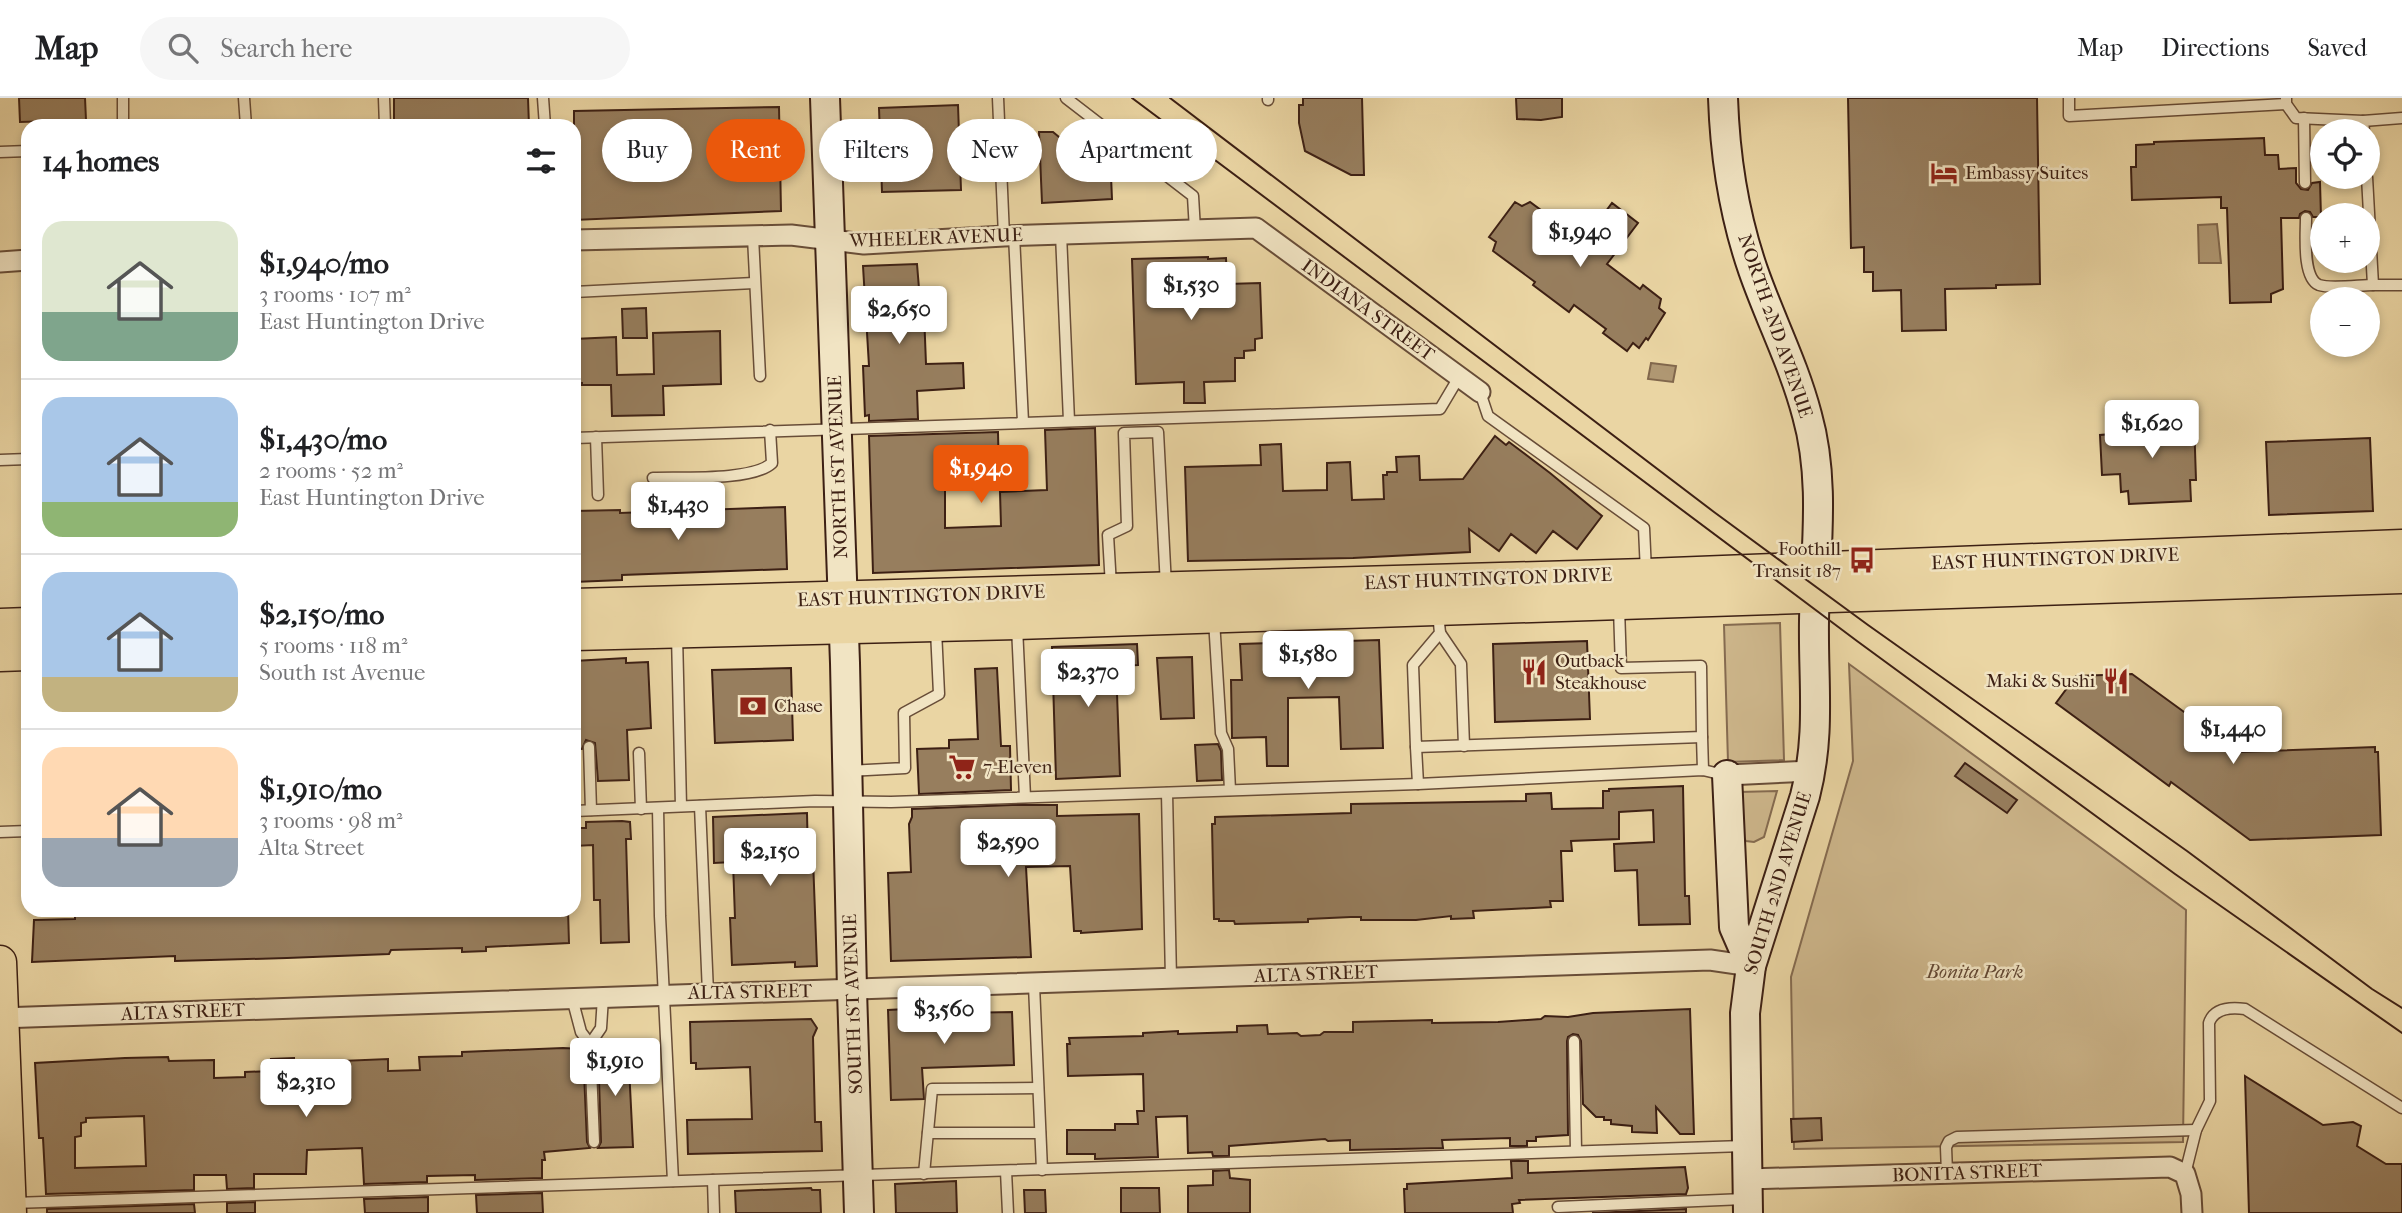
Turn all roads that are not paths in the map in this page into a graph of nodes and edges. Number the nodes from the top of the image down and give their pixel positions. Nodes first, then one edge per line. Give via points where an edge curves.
1 (123, 98) edge
2 (244, 98) edge
3 (384, 98) edge
4 (543, 98) edge
5 (825, 98) edge
6 (998, 98) edge
7 (1066, 98) edge
8 (1723, 98) edge
9 (2068, 98) edge
10 (2286, 101) edge
11 (2304, 118) junction
12 (2402, 118) edge
13 (123, 119) edge
14 (246, 119) edge
15 (385, 119) edge
16 (544, 119) edge
17 (2312, 119) edge
18 (2380, 123) edge
19 (21, 151) edge
20 (0, 152) edge
21 (2305, 183) dead end
22 (2368, 189) edge
23 (2306, 218) dead end
24 (1256, 228) joint
25 (1195, 230) junction
26 (1061, 234) junction
27 (1009, 235) junction
28 (753, 237) junction
29 (581, 240) edge
30 (830, 240) junction
31 (21, 260) edge
32 (0, 262) edge
33 (754, 283) junction
34 (2373, 285) junction
35 (2402, 285) edge
36 (581, 292) edge
37 (760, 376) dead end
38 (1459, 377) junction
39 (1479, 392) joint
40 (1069, 421) junction
41 (1023, 422) junction
42 (837, 428) junction
43 (770, 430) junction
44 (596, 437) junction
45 (581, 438) edge
46 (21, 459) edge
47 (0, 460) edge
48 (653, 478) dead end
49 (598, 495) dead end
50 (2402, 546) edge
51 (1646, 575) junction
52 (2402, 577) edge
53 (1166, 578) junction
54 (1111, 580) junction
55 (1815, 581) junction
56 (1619, 604) junction
57 (581, 605) edge
58 (843, 613) junction
59 (1214, 616) junction
60 (1439, 621) junction
61 (1017, 623) junction
62 (21, 624) edge
63 (0, 625) edge
64 (936, 625) junction
65 (677, 630) junction
66 (581, 634) edge
67 (21, 654) edge
68 (0, 656) edge
69 (1702, 737) junction
70 (1464, 746) junction
71 (589, 747) dead end
72 (1416, 747) junction
73 (639, 753) dead end
74 (848, 771) junction
75 (1811, 772) junction
76 (1715, 773) junction
77 (1418, 784) junction
78 (1230, 790) junction
79 (1167, 793) junction
80 (1025, 797) junction
81 (848, 803) junction
82 (681, 806) junction
83 (700, 806) junction
84 (658, 808) junction
85 (641, 809) junction
86 (591, 810) junction
87 (581, 811) edge
88 (21, 831) edge
89 (0, 832) edge
90 (0, 962) edge
91 (1751, 966) junction
92 (1171, 979) junction
93 (1034, 985) junction
94 (852, 990) junction
95 (708, 993) junction
96 (664, 994) junction
97 (603, 997) junction
98 (572, 998) junction
99 (1, 1018) edge
100 (1574, 1041) dead end
101 (590, 1044) junction
102 (1038, 1088) junction
103 (2402, 1108) edge
104 (2196, 1130) junction
105 (928, 1133) junction
106 (1040, 1133) junction
107 (594, 1142) dead end
108 (1747, 1146) junction
109 (1576, 1151) junction
110 (1042, 1170) junction
111 (1006, 1171) junction
112 (1947, 1173) junction
113 (924, 1174) junction
114 (2185, 1174) junction
115 (858, 1175) junction
116 (713, 1180) junction
117 (673, 1181) junction
118 (1748, 1197) edge
119 (1558, 1207) dead end
120 (9, 1208) edge
121 (714, 1213) edge
122 (859, 1213) edge
123 (1008, 1213) edge
124 (2192, 1213) edge

1 - 13 lane
2 - 14 lane
3 - 15 lane
4 - 16 lane
5 - 30 street, NORTH 1ST AVENUE
6 - 27 lane
7 - 25 lane via 1193,196
8 - 55 street, NORTH 2ND AVENUE via 1738,219 1808,416 1818,474
9 - 10 lane via 2069,116
10 - 11 lane via 2296,118
11 - 17 lane
11 - 21 lane
12 - 18 lane
19 - 20 lane
22 - 34 lane
23 - 34 lane via 2312,281 2321,286
24 - 25 street, WHEELER AVENUE
24 - 38 street, INDIANA STREET
25 - 26 street, WHEELER AVENUE
26 - 27 street, WHEELER AVENUE
26 - 40 lane
27 - 30 street, WHEELER AVENUE via 864,244
27 - 41 lane
28 - 29 street, WHEELER AVENUE
28 - 30 street, WHEELER AVENUE
28 - 33 lane
30 - 42 street, NORTH 1ST AVENUE
31 - 32 street
33 - 36 lane
33 - 37 lane
34 - 35 lane
38 - 39 street, INDIANA STREET
38 - 40 lane via 1440,409
39 - 51 lane via 1488,416 1644,528
40 - 41 lane
41 - 42 lane
42 - 43 lane
42 - 58 street, NORTH 1ST AVENUE
43 - 44 lane
43 - 48 lane via 772,463 764,470
44 - 45 lane
44 - 49 lane
46 - 47 lane
50 - 55 main road, EAST HUNTINGTON DRIVE
51 - 53 main road, EAST HUNTINGTON DRIVE
51 - 55 main road, EAST HUNTINGTON DRIVE
52 - 55 main road, EAST HUNTINGTON DRIVE
53 - 54 main road, EAST HUNTINGTON DRIVE
53 - 54 lane via 1158,432 1124,433 1127,526 1108,535
54 - 58 main road, EAST HUNTINGTON DRIVE
55 - 56 main road, EAST HUNTINGTON DRIVE
55 - 75 street, SOUTH 2ND AVENUE via 1816,732
56 - 60 main road, EAST HUNTINGTON DRIVE
56 - 69 lane via 1621,668 1701,666
57 - 58 main road, EAST HUNTINGTON DRIVE
58 - 64 main road, EAST HUNTINGTON DRIVE
58 - 65 main road, EAST HUNTINGTON DRIVE
58 - 74 street, SOUTH 1ST AVENUE
59 - 60 main road, EAST HUNTINGTON DRIVE
59 - 61 main road, EAST HUNTINGTON DRIVE
59 - 78 lane via 1221,733 1228,749
60 - 70 lane via 1461,664
60 - 72 lane via 1413,665
61 - 64 main road, EAST HUNTINGTON DRIVE
61 - 80 lane
62 - 63 main road
64 - 74 lane via 939,694 904,713 905,768
65 - 66 main road, EAST HUNTINGTON DRIVE
65 - 82 lane
67 - 68 main road
69 - 70 lane
69 - 76 lane
70 - 72 lane
71 - 86 lane
72 - 77 lane
73 - 85 lane
74 - 81 street, SOUTH 1ST AVENUE
75 - 76 street
75 - 91 street, SOUTH 2ND AVENUE
76 - 77 lane
76 - 91 street via 1734,928
77 - 78 lane
78 - 79 lane
79 - 80 lane
79 - 92 lane
80 - 81 lane
81 - 83 lane
81 - 94 street, SOUTH 1ST AVENUE
82 - 83 lane
82 - 84 lane
83 - 95 lane
84 - 85 lane
84 - 96 lane
85 - 86 lane
86 - 87 lane
88 - 89 lane
90 - 99 main road
91 - 92 street, ALTA STREET via 1710,960
91 - 108 street, SOUTH 2ND AVENUE via 1745,1013
92 - 93 street, ALTA STREET
93 - 94 street, ALTA STREET
93 - 102 lane
94 - 95 street, ALTA STREET
94 - 115 street, SOUTH 1ST AVENUE
95 - 96 street, ALTA STREET
96 - 97 street, ALTA STREET
96 - 117 lane
97 - 98 street, ALTA STREET
97 - 101 lane via 601,1028
98 - 99 street, ALTA STREET
98 - 101 lane via 581,1032
99 - 120 main road
100 - 109 lane
101 - 107 lane
102 - 105 lane via 932,1089
102 - 106 lane
103 - 104 lane via 2245,1009 2223,1009 2211,1016 2209,1023 2210,1101
104 - 112 lane via 1958,1138 1946,1147
104 - 114 lane
105 - 106 lane
105 - 113 lane
106 - 110 lane
108 - 109 lane
108 - 118 street, SOUTH 2ND AVENUE
109 - 110 lane
110 - 111 lane
111 - 113 lane
111 - 123 lane
112 - 114 street, BONITA STREET via 2170,1167
112 - 118 street, BONITA STREET
113 - 115 lane
114 - 124 street
115 - 116 lane
115 - 122 street, SOUTH 1ST AVENUE
116 - 117 lane
116 - 121 lane
117 - 120 lane
118 - 119 lane

